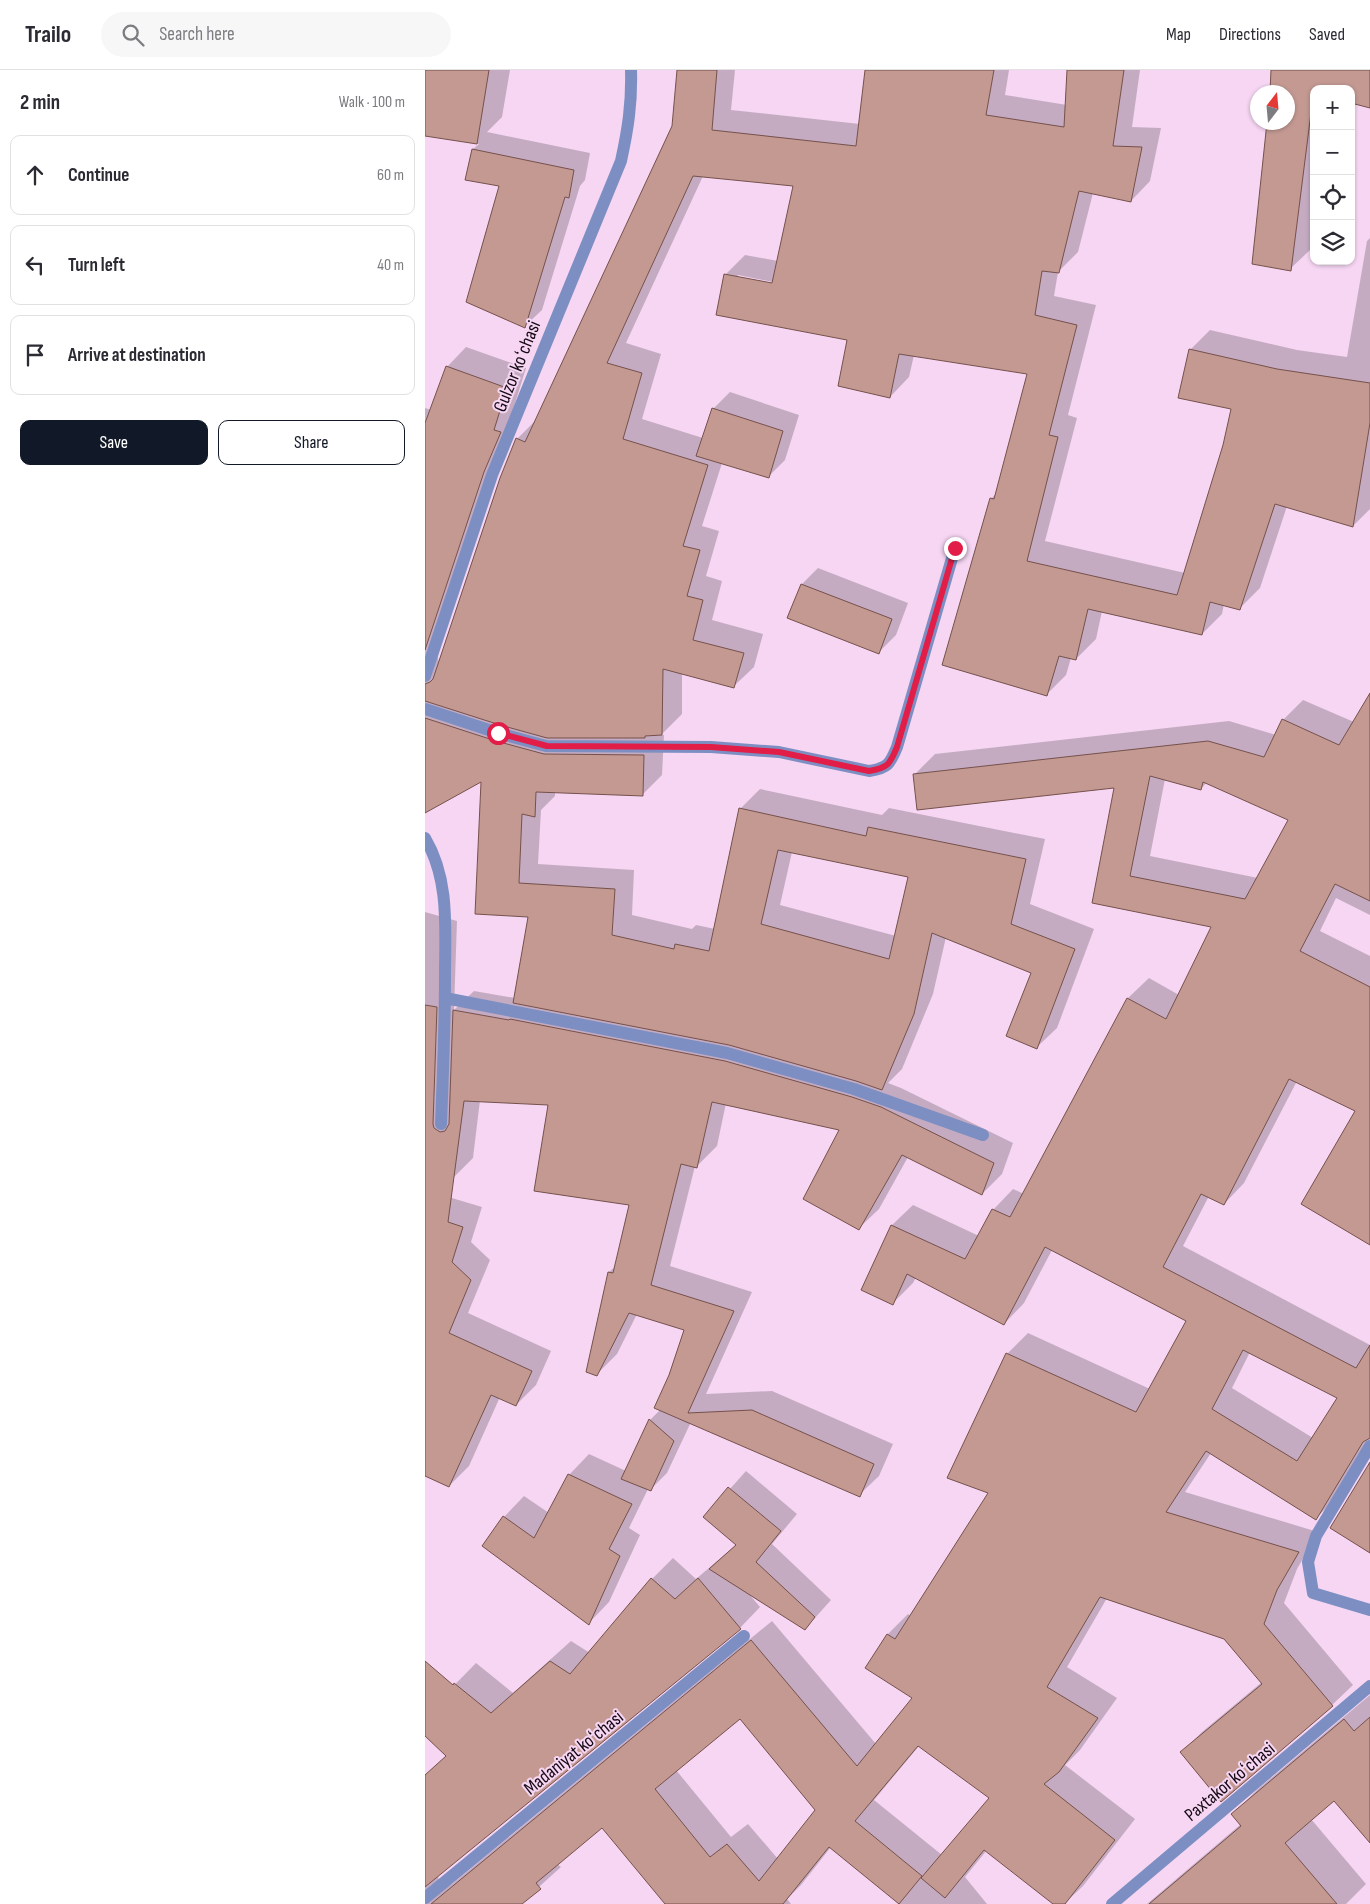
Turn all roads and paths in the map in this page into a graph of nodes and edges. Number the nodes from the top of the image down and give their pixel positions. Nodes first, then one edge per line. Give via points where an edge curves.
1 (631, 70) edge
2 (955, 548) dead end
3 (425, 676) edge
4 (425, 709) edge
5 (425, 838) edge
6 (445, 998) junction
7 (441, 1124) dead end
8 (983, 1135) dead end
9 (1370, 1446) edge
10 (1370, 1610) edge
11 (744, 1636) dead end
12 (1370, 1686) edge
13 (425, 1898) edge
14 (1112, 1904) edge

1 - 3 street, Gulzor koʻchasi via 631,108 621,162 492,475
2 - 4 street via 897,747 883,769 869,771 779,752 730,748 547,746
5 - 6 street via 438,867 445,900
6 - 7 street
6 - 8 street via 727,1053 854,1089
9 - 10 street via 1316,1536 1308,1562 1313,1593
11 - 13 street, Madaniyat koʻchasi
12 - 14 street, Paxtakor koʻchasi

